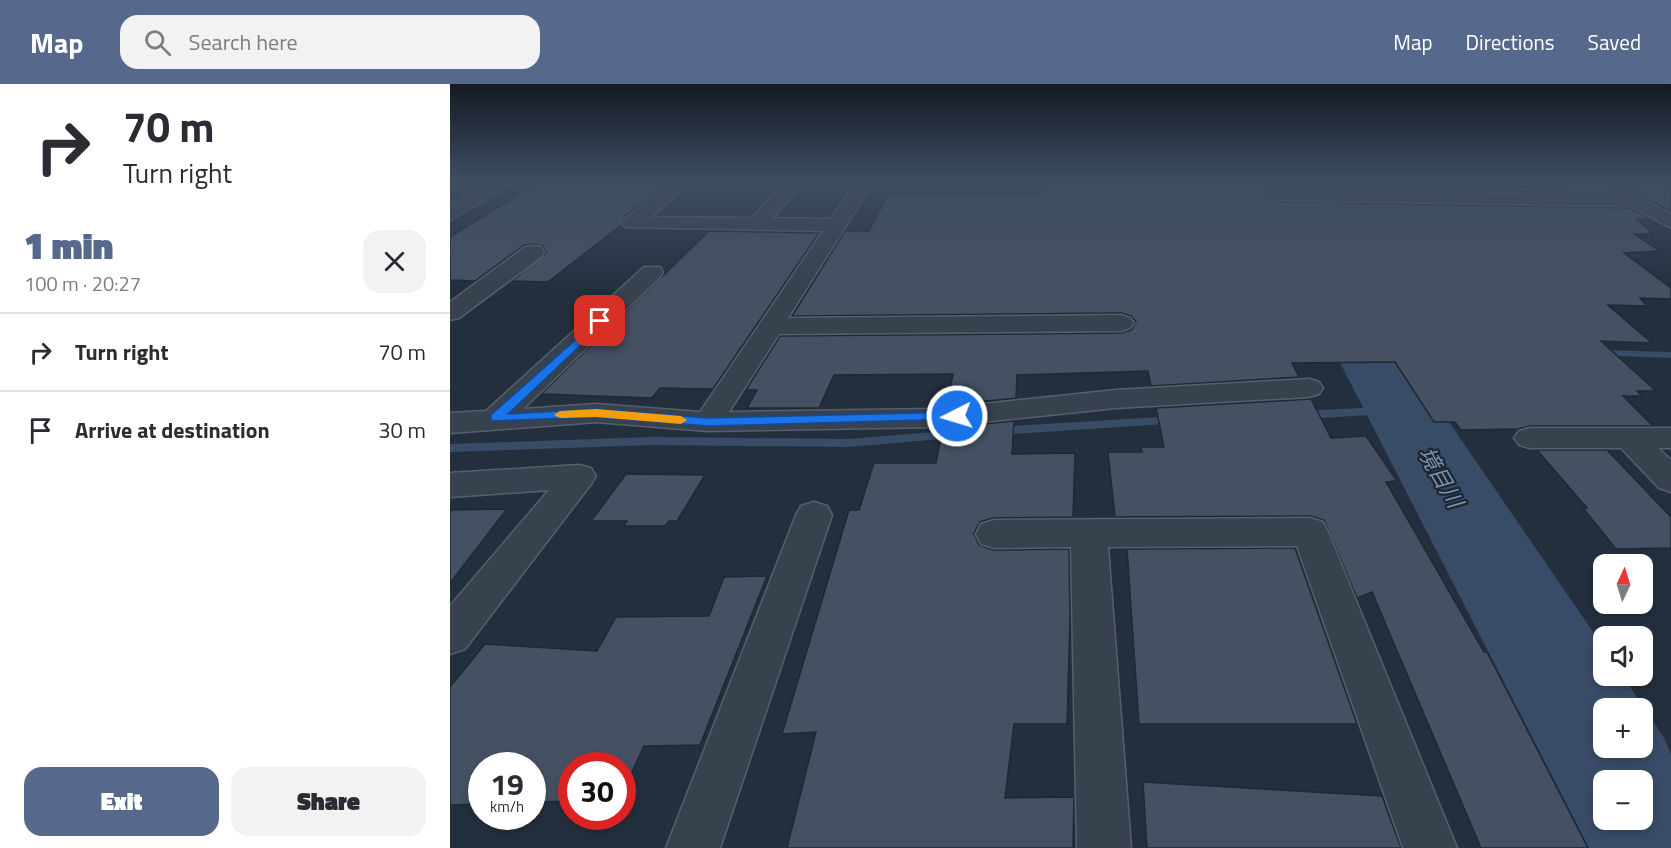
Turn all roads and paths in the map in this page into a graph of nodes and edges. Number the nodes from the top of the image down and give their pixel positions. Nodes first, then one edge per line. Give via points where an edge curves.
1 (640, 217) edge
2 (764, 217) edge
3 (842, 217) edge
4 (758, 224) junction
5 (836, 225) junction
6 (533, 252) dead end
7 (652, 272) dead end
8 (450, 313) edge
9 (1121, 323) dead end
10 (769, 326) junction
11 (1309, 388) dead end
12 (496, 418) junction
13 (708, 422) junction
14 (450, 423) edge
15 (1530, 438) dead end
16 (1629, 438) junction
17 (1671, 438) edge
18 (1671, 480) edge
19 (450, 485) edge
20 (814, 515) dead end
21 (994, 534) dead end
22 (1089, 535) junction
23 (450, 636) edge
24 (693, 848) edge
25 (1104, 848) edge
26 (1430, 848) edge

1 - 4 street via 632,223
2 - 4 street
3 - 5 street
4 - 5 street
5 - 10 street
6 - 8 street
7 - 12 street
9 - 10 street
10 - 13 street
11 - 13 street via 1116,399 934,418
12 - 13 street via 596,413
12 - 14 street
15 - 16 street
16 - 17 street
16 - 18 street
19 - 23 street via 579,476
20 - 24 street
21 - 22 street
22 - 25 street
22 - 26 street via 1310,532

